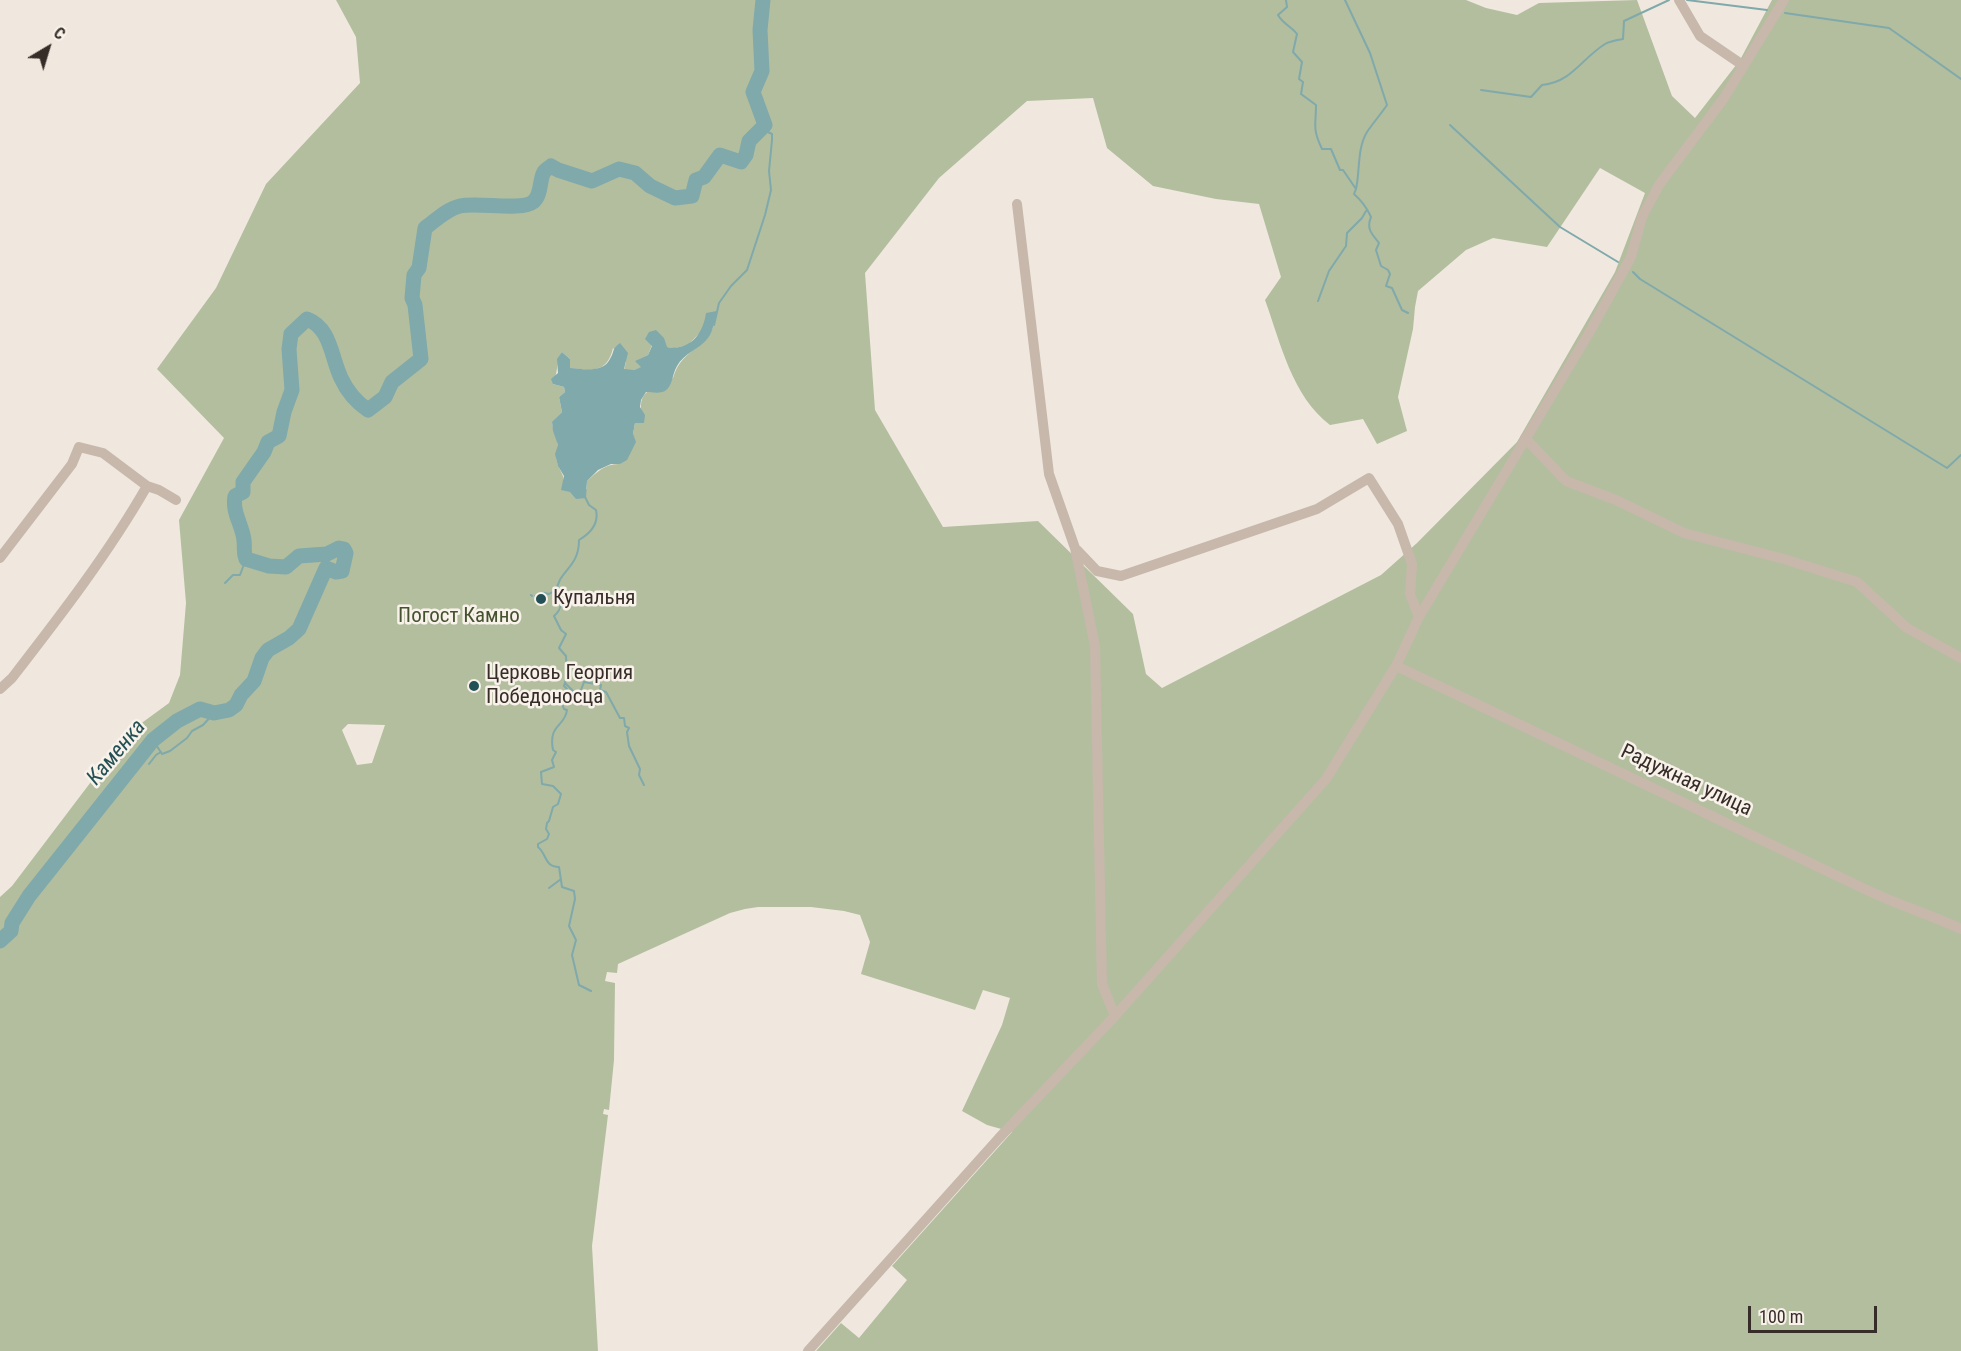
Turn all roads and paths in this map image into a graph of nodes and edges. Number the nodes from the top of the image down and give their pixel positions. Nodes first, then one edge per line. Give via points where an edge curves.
1 (1678, 0) edge
2 (1784, 0) edge
3 (1744, 66) junction
4 (1017, 204) dead end
5 (1525, 438) junction
6 (147, 486) junction
7 (176, 500) dead end
8 (1075, 548) junction
9 (0, 558) edge
10 (1419, 617) junction
11 (1961, 658) edge
12 (1396, 666) junction
13 (0, 689) edge
14 (1961, 929) edge
15 (1115, 1016) junction
16 (808, 1351) edge

1 - 3 street via 1700,36
2 - 3 street
3 - 5 street via 1659,185 1642,217 1631,258
4 - 8 street via 1050,474
5 - 10 street
5 - 11 street via 1566,481 1684,533 1857,582 1907,628
6 - 7 street
6 - 9 street via 103,453 79,447 72,464
6 - 13 street via 81,589
8 - 10 street via 1097,571 1121,576 1317,509 1369,478 1398,524 1412,564 1410,594
8 - 15 street via 1095,646 1102,984
10 - 12 street
12 - 14 street, Радужная улица via 1872,892
12 - 15 street via 1326,779
15 - 16 street via 999,1138

